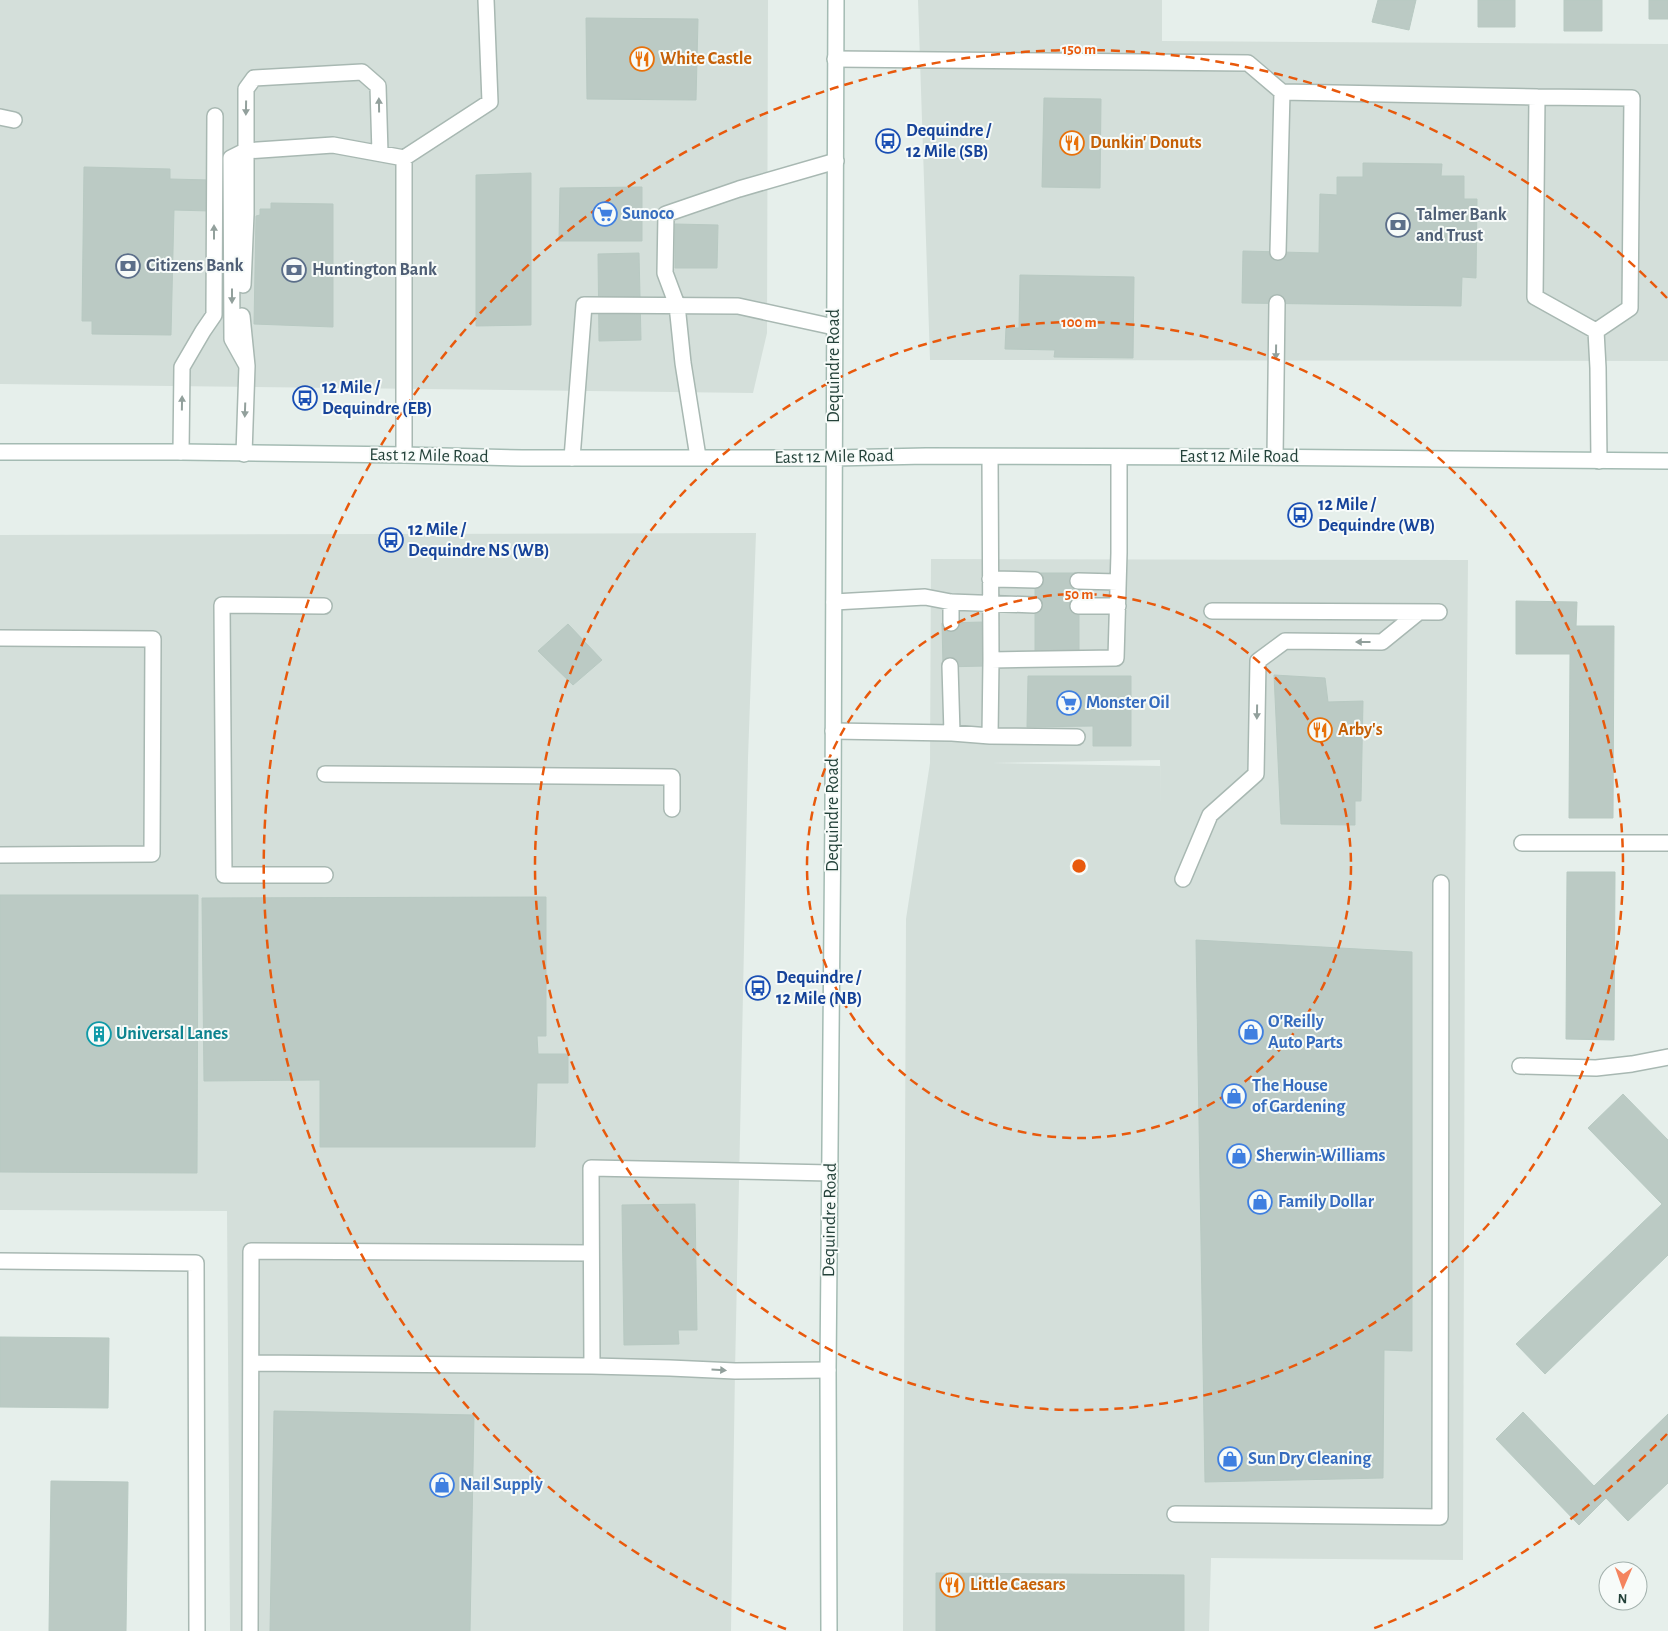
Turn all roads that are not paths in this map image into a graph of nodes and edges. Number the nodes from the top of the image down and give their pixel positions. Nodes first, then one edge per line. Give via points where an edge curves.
1 (486, 0) edge
2 (836, 0) edge
3 (835, 59) junction
4 (1282, 92) junction
5 (1537, 97) junction
6 (215, 116) dead end
7 (245, 151) junction
8 (380, 153) junction
9 (404, 158) junction
10 (836, 162) junction
11 (1278, 252) dead end
12 (243, 285) dead end
13 (1277, 303) dead end
14 (677, 305) junction
15 (242, 316) dead end
16 (834, 327) junction
17 (1596, 331) junction
18 (247, 366) junction
19 (0, 452) edge
20 (181, 452) junction
21 (244, 454) junction
22 (404, 455) junction
23 (698, 457) junction
24 (990, 457) junction
25 (1119, 457) junction
26 (1275, 457) junction
27 (572, 458) junction
28 (834, 458) junction
29 (1599, 461) junction
30 (1668, 461) edge
31 (990, 579) junction
32 (1035, 580) dead end
33 (1078, 581) dead end
34 (1118, 582) junction
35 (834, 602) junction
36 (951, 602) junction
37 (991, 602) junction
38 (1034, 605) dead end
39 (324, 606) dead end
40 (1078, 606) dead end
41 (1118, 606) junction
42 (1212, 611) dead end
43 (1419, 612) junction
44 (1439, 612) dead end
45 (951, 623) dead end
46 (0, 638) edge
47 (991, 660) junction
48 (950, 666) dead end
49 (833, 731) junction
50 (952, 733) junction
51 (990, 736) junction
52 (1077, 737) dead end
53 (325, 774) dead end
54 (672, 809) dead end
55 (1522, 843) dead end
56 (1668, 844) edge
57 (0, 855) edge
58 (325, 875) dead end
59 (1183, 879) dead end
60 (1441, 883) dead end
61 (1668, 1057) edge
62 (1520, 1066) dead end
63 (830, 1173) junction
64 (591, 1253) junction
65 (0, 1261) edge
66 (251, 1363) junction
67 (592, 1366) junction
68 (828, 1370) junction
69 (1175, 1514) dead end
70 (197, 1631) edge
71 (250, 1631) edge
72 (829, 1631) edge

1 - 9 main road via 490,102
2 - 3 main road, Dequindre Road
3 - 4 main road via 1248,63
3 - 10 main road, Dequindre Road
4 - 5 main road
4 - 11 main road
5 - 17 main road via 1536,297
5 - 17 main road via 1632,98 1630,308
20 -> 6 main road via 182,367 214,315
7 - 8 main road via 333,144
8 -> 7 main road via 378,86 362,72 254,78 246,90
7 - 12 main road
7 -> 18 main road via 231,158 232,339
8 - 9 main road
9 - 22 main road
10 - 14 main road via 739,189 666,214 665,273
10 - 16 main road, Dequindre Road
13 -> 26 main road
14 - 16 main road via 738,306
14 - 23 main road
14 - 27 main road via 584,304
15 - 18 main road
16 - 28 main road, Dequindre Road
17 - 29 main road
18 -> 21 main road
19 - 20 main road, East 12 Mile Road
20 - 21 main road, East 12 Mile Road
21 - 22 main road, East 12 Mile Road
22 - 27 main road, East 12 Mile Road
23 - 27 main road, East 12 Mile Road
23 - 28 main road, East 12 Mile Road
24 - 25 main road, East 12 Mile Road
24 - 28 main road, East 12 Mile Road
24 - 31 main road
25 - 26 main road, East 12 Mile Road
25 - 34 main road
26 - 29 main road, East 12 Mile Road
28 - 35 main road, Dequindre Road
29 - 30 main road, East 12 Mile Road
31 - 32 main road
31 - 37 main road
33 - 34 main road
34 - 41 main road
35 - 36 main road via 925,597
35 - 49 main road, Dequindre Road
36 - 37 main road
36 - 45 main road
37 - 38 main road
37 - 47 main road
39 - 58 main road via 222,605 222,615 224,875
40 - 41 main road
41 - 47 main road via 1116,658
42 - 43 main road
43 - 44 main road
43 -> 59 main road via 1382,642 1285,641 1258,662 1256,774 1210,815
46 - 57 main road via 153,639 152,854
47 - 51 main road
48 - 50 main road
49 - 50 main road
49 - 63 main road, Dequindre Road
50 - 51 main road
51 - 52 main road
53 - 54 main road via 672,776
55 - 56 main road
60 - 69 main road via 1440,1517
61 - 62 main road via 1596,1068
63 - 64 main road via 591,1168
63 - 68 main road, Dequindre Road
64 - 66 main road via 251,1251
64 - 67 main road
65 - 70 main road via 196,1263
66 - 67 main road
66 - 71 main road
67 -> 68 main road via 735,1371
68 - 72 main road, Dequindre Road

